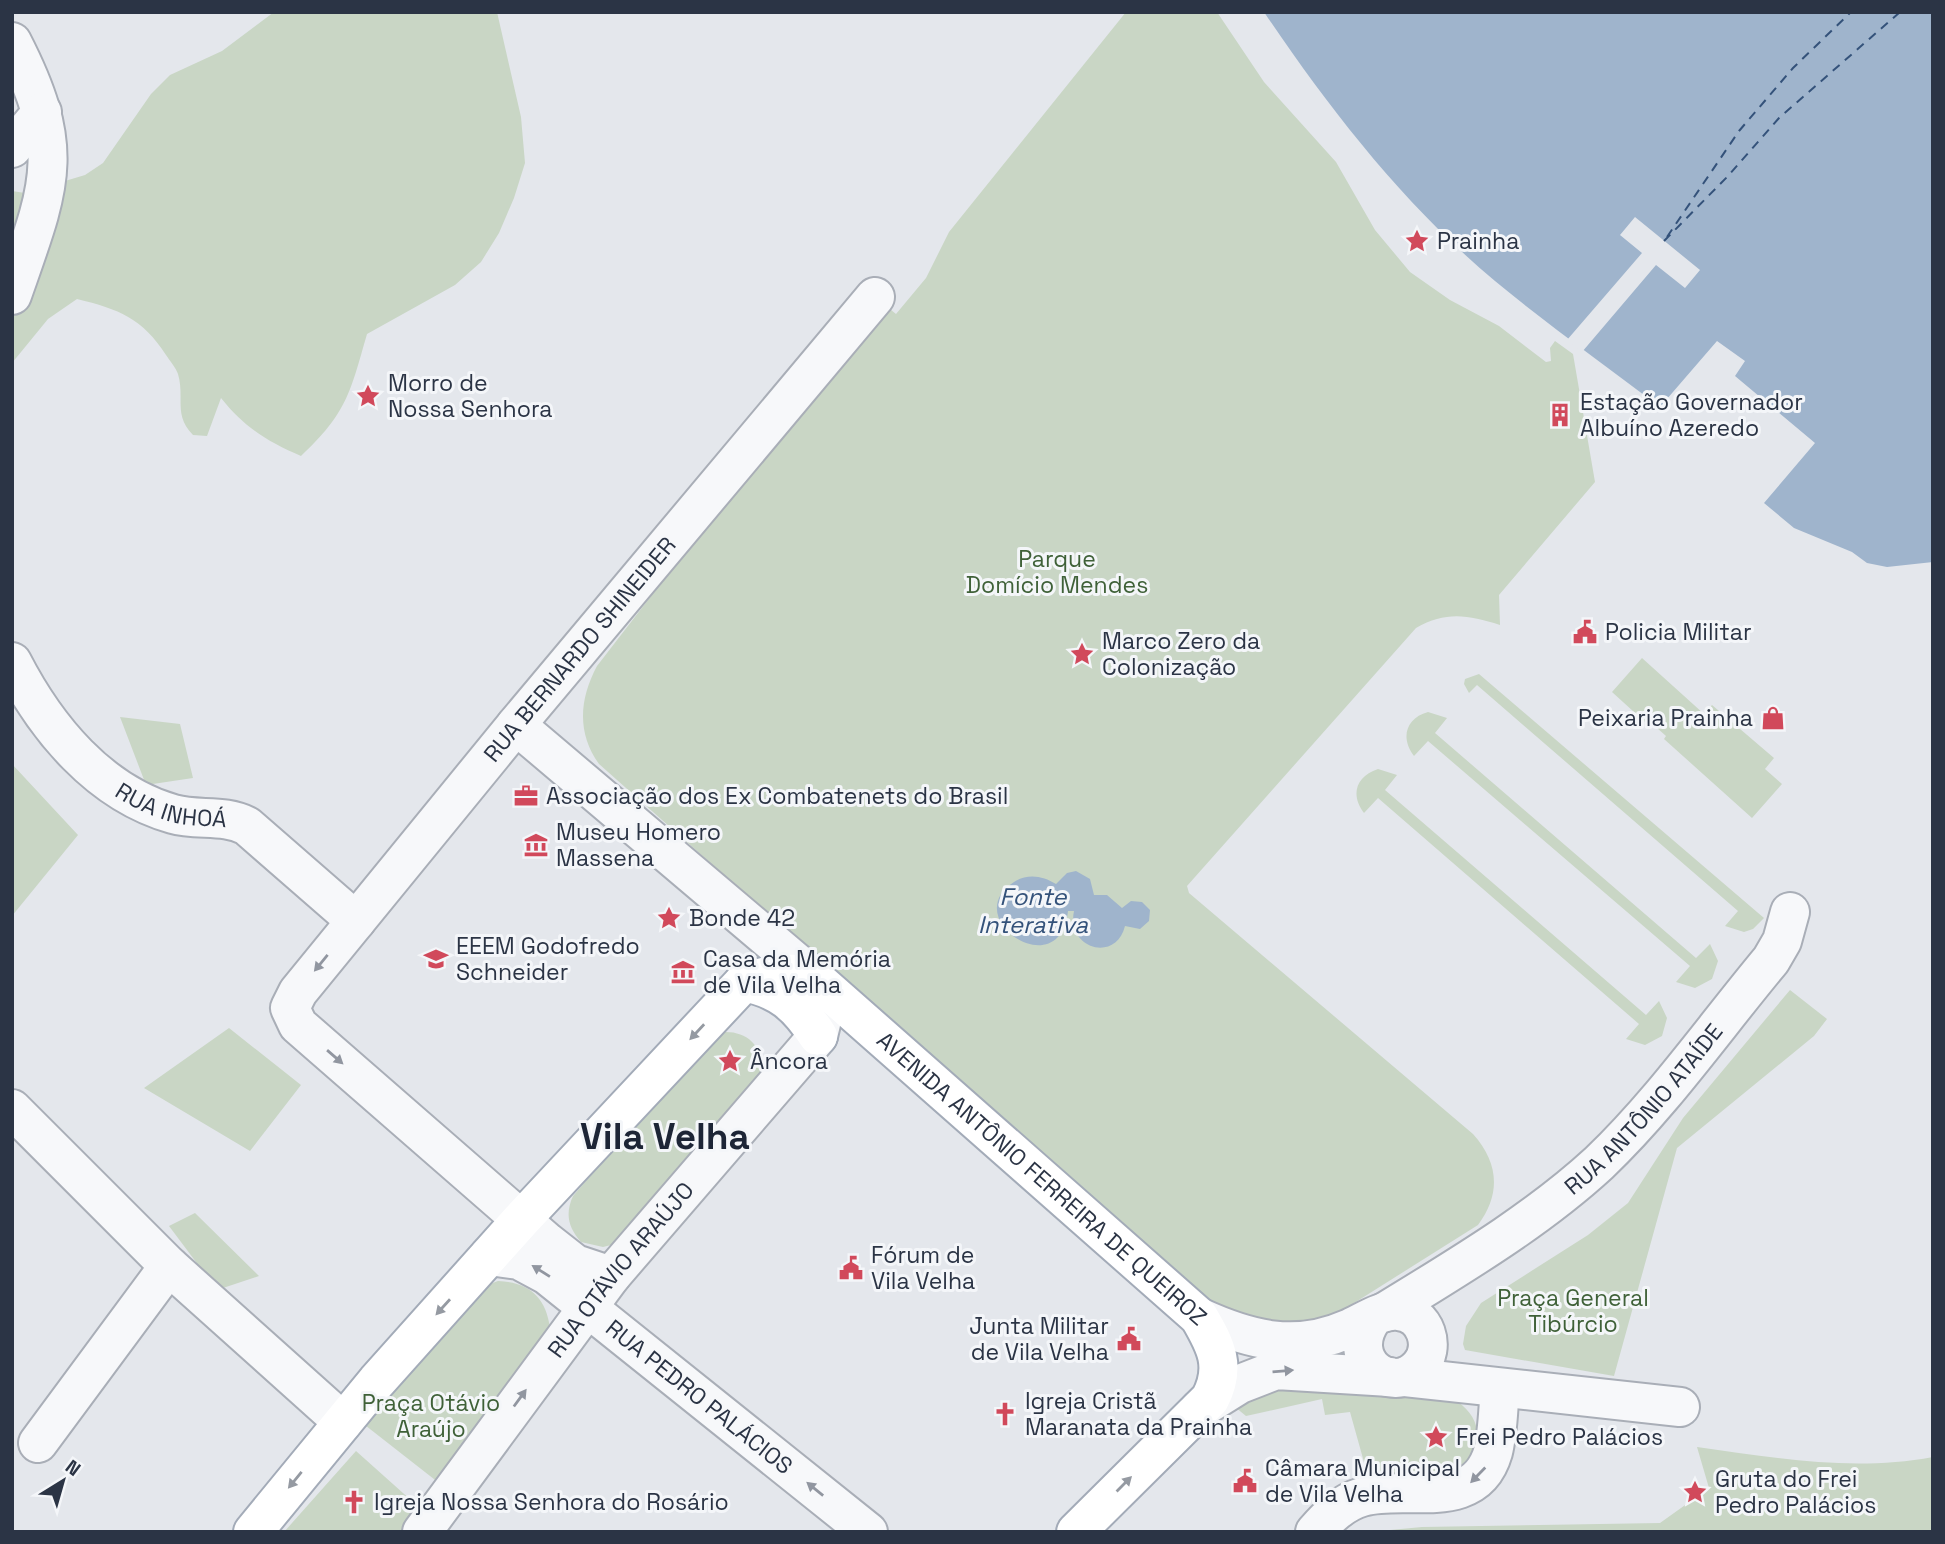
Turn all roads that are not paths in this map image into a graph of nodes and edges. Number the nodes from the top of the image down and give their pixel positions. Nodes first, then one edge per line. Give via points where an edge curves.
1 (12, 41) edge
2 (43, 112) junction
3 (12, 148) edge
4 (12, 296) edge
5 (875, 297) dead end
6 (12, 662) edge
7 (516, 725) junction
8 (1790, 912) dead end
9 (743, 918) junction
10 (356, 920) junction
11 (811, 975) junction
12 (744, 982) junction
13 (818, 1036) junction
14 (12, 1109) edge
15 (521, 1220) junction
16 (489, 1256) junction
17 (169, 1266) junction
18 (1454, 1269) junction
19 (600, 1291) junction
20 (1379, 1315) junction
21 (1199, 1317) junction
22 (1411, 1359) junction
23 (1483, 1387) junction
24 (1680, 1407) dead end
25 (1200, 1409) junction
26 (344, 1422) junction
27 (38, 1443) dead end
28 (253, 1532) edge
29 (422, 1532) edge
30 (868, 1532) edge
31 (1076, 1532) edge
32 (1315, 1532) edge

1 - 2 street
2 - 3 street
2 - 4 street via 47,189
5 - 7 street, RUA BERNARDO SHINEIDER
6 - 10 street, RUA INHOÁ via 57,732 123,793 160,810 229,819 247,826
7 - 9 street, AVENIDA ANTÔNIO FERREIRA DE QUEIROZ
7 - 10 street, RUA BERNARDO SHINEIDER
8 - 18 street, RUA ANTÔNIO ATAÍDE via 1771,960 1619,1143 1569,1189
9 - 11 street, AVENIDA ANTÔNIO FERREIRA DE QUEIROZ
9 - 12 street via 751,949
10 -> 15 street, RUA BERNARDO SHINEIDER via 298,992 290,1008 298,1025
11 - 12 main road via 779,973
11 - 13 street via 825,1007
11 - 21 main road, AVENIDA ANTÔNIO FERREIRA DE QUEIROZ
12 - 13 main road via 768,987 789,999
12 -> 15 main road
13 - 19 street, RUA OTÁVIO ARAÚJO
14 - 17 street
15 - 16 main road
15 - 19 street
19 -> 16 street, RUA PEDRO PALÁCIOS via 519,1260
16 -> 26 main road
17 - 26 street
17 - 27 street
18 - 20 street, RUA ANTÔNIO ATAÍDE
18 - 22 street
29 -> 19 street, RUA OTÁVIO ARAÚJO
30 -> 19 street, RUA PEDRO PALÁCIOS
20 - 21 street, AVENIDA ANTÔNIO FERREIRA DE QUEIROZ via 1314,1341 1275,1343 1232,1332
20 - 22 street via 1400,1311 1414,1316
20 - 22 street via 1363,1331 1363,1353 1376,1371
21 - 25 main road via 1219,1357 1220,1372 1210,1399
22 - 23 street
25 -> 22 street via 1240,1384 1276,1370
23 - 24 street
23 -> 32 street via 1493,1451 1471,1483 1447,1494 1359,1498 1333,1513
31 -> 25 main road
26 -> 28 main road

